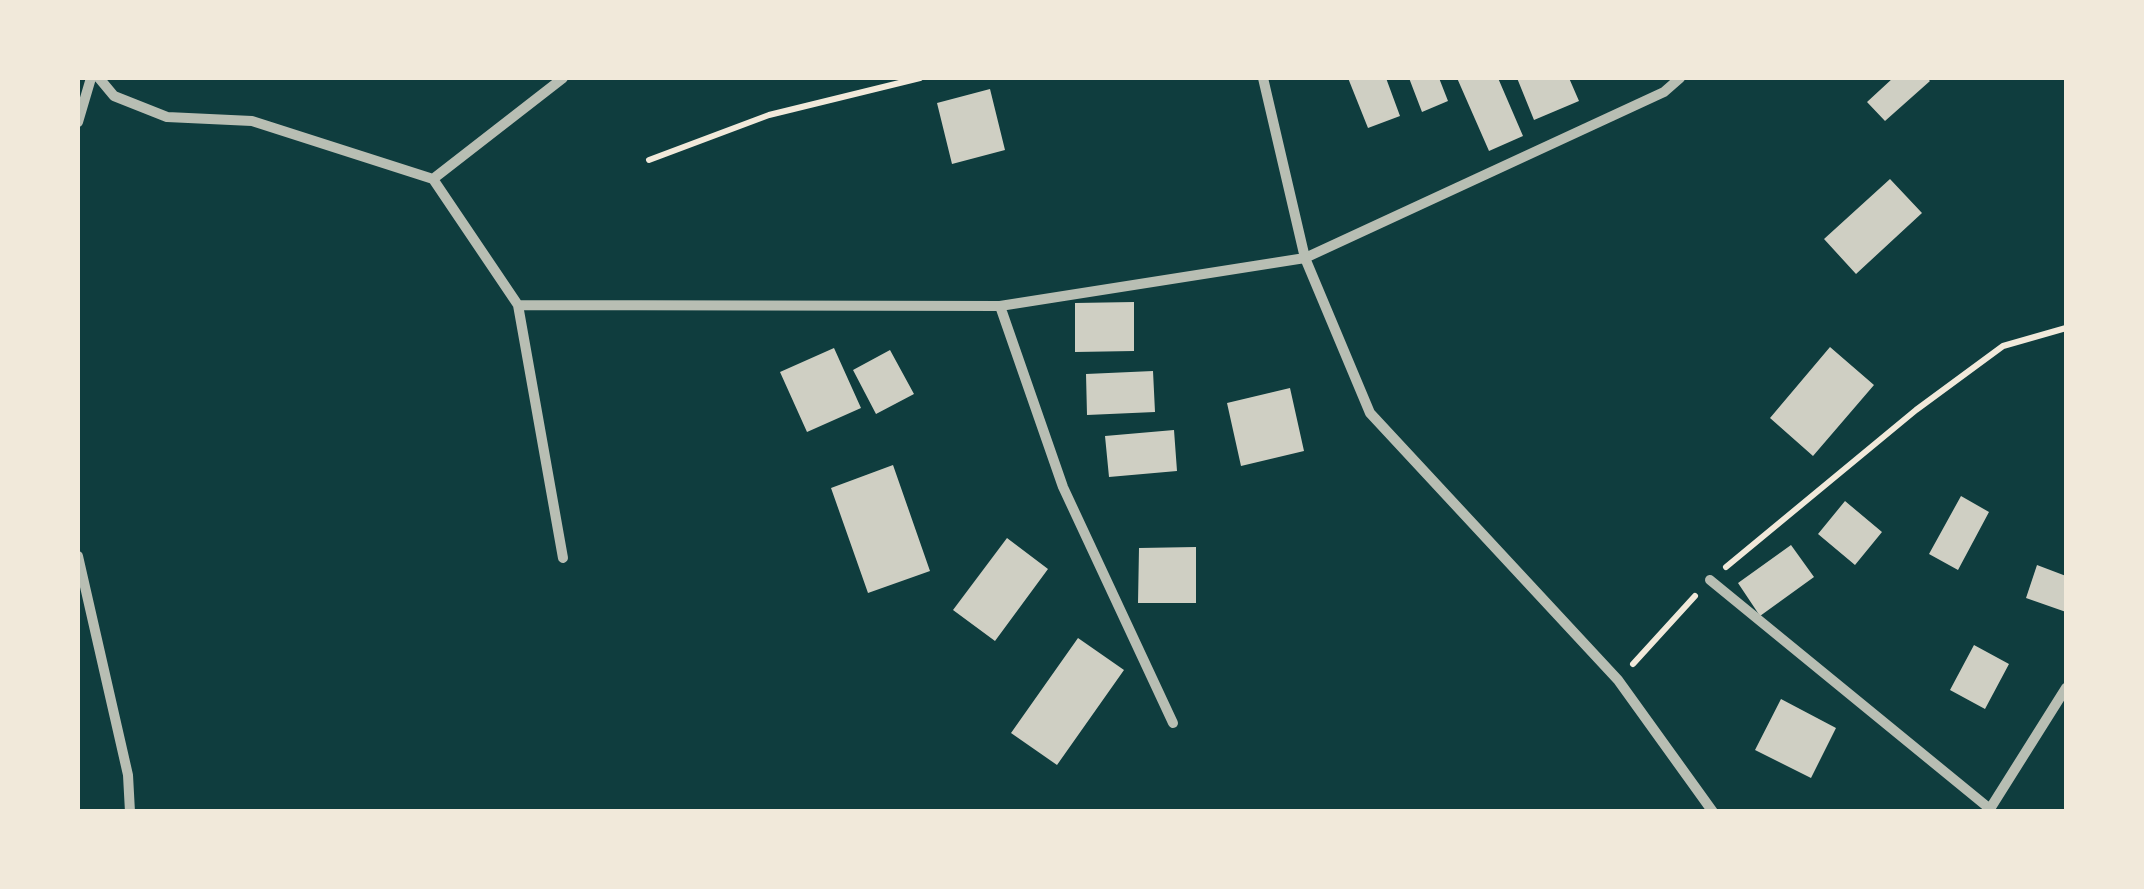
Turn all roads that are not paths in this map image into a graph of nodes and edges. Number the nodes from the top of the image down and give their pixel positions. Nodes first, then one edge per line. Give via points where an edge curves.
1 (91, 78) edge
2 (99, 78) edge
3 (563, 78) edge
4 (1264, 78) edge
5 (1680, 78) edge
6 (78, 122) edge
7 (433, 179) junction
8 (1305, 258) junction
9 (518, 306) junction
10 (1000, 306) junction
11 (78, 556) edge
12 (563, 558) dead end
13 (1710, 580) road end
14 (2066, 688) edge
15 (1173, 723) dead end
16 (1989, 810) edge
17 (130, 812) edge
18 (1713, 812) edge

1 - 6 street
2 - 7 street via 114,96 167,117 252,121
3 - 7 street
4 - 8 street
5 - 8 street via 1664,92
7 - 9 street
8 - 10 street
8 - 18 street via 1370,412 1618,680
9 - 10 street
9 - 12 street
10 - 15 street via 1064,487
11 - 17 street via 128,776
13 - 16 street
14 - 16 street

